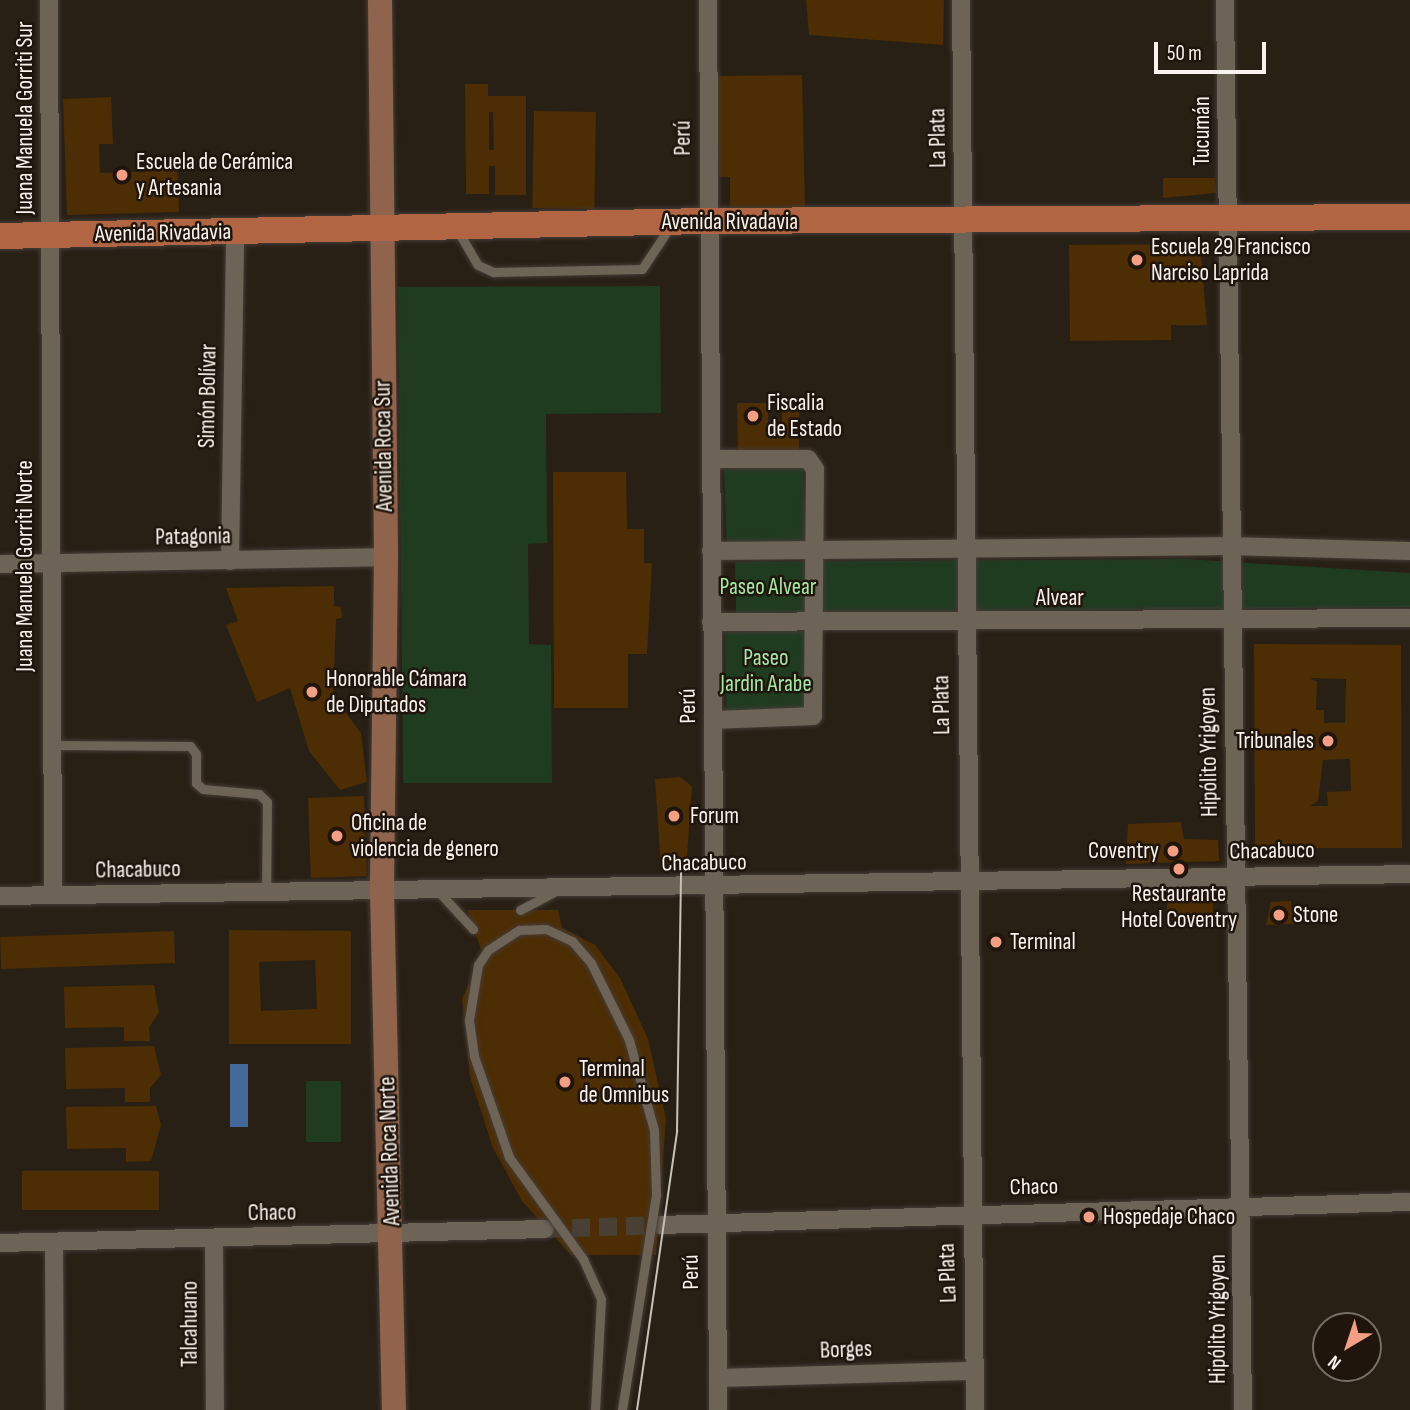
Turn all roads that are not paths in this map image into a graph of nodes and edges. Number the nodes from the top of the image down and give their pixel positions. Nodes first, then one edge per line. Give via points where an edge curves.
1 (49, 0) edge
2 (380, 0) edge
3 (708, 0) edge
4 (961, 0) edge
5 (1226, 0) edge
6 (1410, 217) edge
7 (1227, 220) junction
8 (673, 222) junction
9 (707, 222) junction
10 (964, 223) junction
11 (455, 226) junction
12 (379, 228) junction
13 (235, 232) junction
14 (0, 236) edge
15 (49, 236) junction
16 (712, 459) junction
17 (1228, 546) junction
18 (711, 551) junction
19 (1410, 551) edge
20 (815, 552) junction
21 (967, 552) junction
22 (386, 557) junction
23 (230, 561) junction
24 (0, 564) edge
25 (49, 564) junction
26 (1410, 618) edge
27 (1232, 621) junction
28 (711, 622) junction
29 (815, 622) junction
30 (965, 623) junction
31 (713, 720) junction
32 (52, 745) junction
33 (1410, 874) edge
34 (1234, 876) junction
35 (968, 880) junction
36 (715, 887) junction
37 (559, 889) junction
38 (382, 891) junction
39 (438, 891) junction
40 (266, 893) junction
41 (53, 895) junction
42 (0, 896) edge
43 (520, 910) dead end
44 (473, 929) dead end
45 (1410, 1202) edge
46 (1242, 1208) junction
47 (971, 1212) junction
48 (715, 1223) junction
49 (660, 1225) tunnel mouth
50 (545, 1229) tunnel mouth
51 (393, 1235) junction
52 (215, 1238) junction
53 (0, 1242) edge
54 (54, 1242) junction
55 (975, 1371) junction
56 (718, 1378) junction
57 (55, 1410) edge
58 (215, 1410) edge
59 (394, 1410) edge
60 (595, 1410) edge
61 (622, 1410) edge
62 (718, 1410) edge
63 (975, 1410) edge
64 (1243, 1410) edge

1 - 15 street, Juana Manuela Gorriti Sur
2 - 12 main road, Avenida Roca Sur
3 - 9 street, Perú
4 - 10 street, La Plata
5 - 7 street, Tucumán
6 - 7 main road, Avenida Rivadavia
7 - 10 main road, Avenida Rivadavia
7 - 17 street, Hipólito Yrigoyen
8 - 9 main road, Avenida Rivadavia
8 - 11 main road, Avenida Rivadavia
8 - 11 lane via 652,262 629,269 493,272 478,265
9 - 10 main road, Avenida Rivadavia
9 - 16 street, Perú
10 - 21 street, La Plata
11 - 12 main road, Avenida Rivadavia
12 - 13 main road, Avenida Rivadavia
12 - 22 main road, Avenida Roca Sur
13 - 15 main road, Avenida Rivadavia
13 - 23 street, Simón Bolívar
14 - 15 main road, Avenida Rivadavia
15 - 25 street, Juana Manuela Gorriti Norte
16 - 18 street, Perú
16 - 20 street via 813,463
17 - 19 street, Alvear
17 - 21 street, Alvear
17 - 27 street, Hipólito Yrigoyen
18 - 20 street, Alvear
18 - 28 street, Perú
20 - 21 street, Alvear
20 - 29 street
21 - 30 street, La Plata
22 - 23 street, Patagonia
22 - 38 main road, Avenida Roca Sur
23 - 25 street, Patagonia
24 - 25 street, Patagonia
25 - 32 street, Juana Manuela Gorriti Norte
26 - 27 street, Alvear
27 - 30 street, Alvear
27 - 34 street, Hipólito Yrigoyen
28 - 29 street, Alvear
28 - 31 street, Perú
29 - 30 street, Alvear
29 - 31 street via 813,716
30 - 35 street, La Plata
31 - 36 street, Perú
32 - 40 lane via 190,746 196,754 196,783 203,789 259,794 267,802
32 - 41 street, Juana Manuela Gorriti Norte
33 - 34 street, Chacabuco
34 - 35 street, Chacabuco
34 - 46 street, Hipólito Yrigoyen
35 - 36 street, Chacabuco
35 - 47 street, La Plata
36 - 37 street, Chacabuco
36 - 48 street, Perú
37 - 39 street, Chacabuco
37 - 43 lane
38 - 39 street, Chacabuco
38 - 40 street, Chacabuco
38 - 51 main road, Avenida Roca Norte
39 - 44 lane
40 - 41 street, Chacabuco
41 - 42 street, Chacabuco
45 - 46 street, Chaco
46 - 47 street, Chaco
46 - 64 street, Hipólito Yrigoyen
47 - 48 street, Chaco
47 - 55 street, La Plata
48 - 49 street, Chaco
48 - 56 street, Perú
50 - 51 street, Chaco
51 - 52 street, Chaco
51 - 59 main road, Avenida Roca Norte
52 - 54 street, Chaco
52 - 58 street, Talcahuano
53 - 54 street, Chaco
54 - 57 street
55 - 56 street, Borges
55 - 63 street, La Plata
56 - 62 street, Perú
60 - 61 lane, bridge via 601,1299 583,1259 509,1157 474,1056 469,1020 478,965 488,950 519,930 546,929 572,941 591,964 629,1040 654,1130 656,1195

